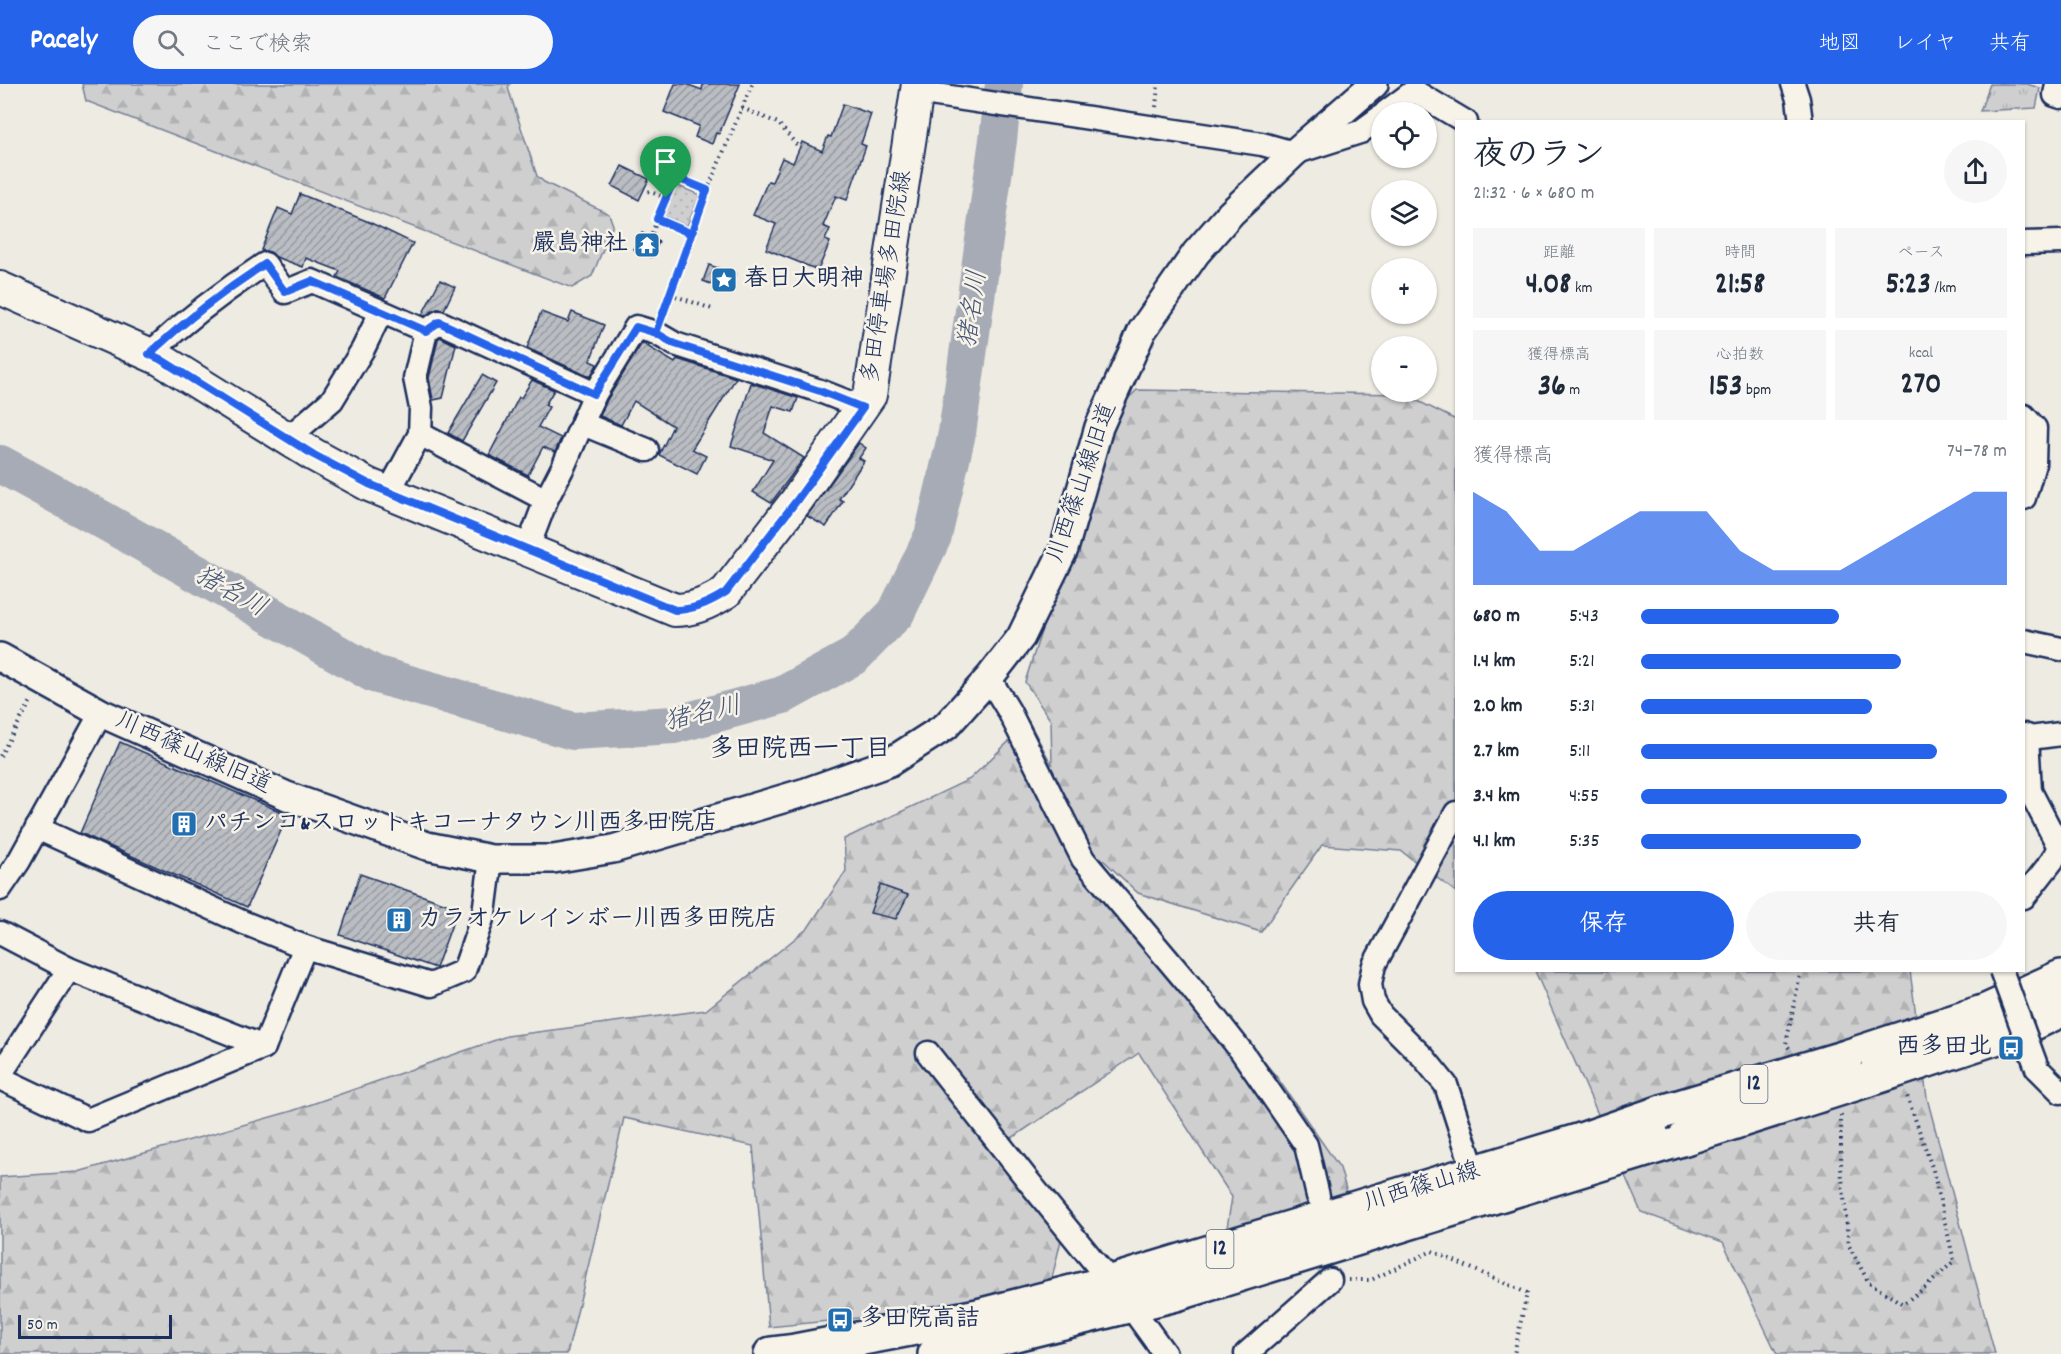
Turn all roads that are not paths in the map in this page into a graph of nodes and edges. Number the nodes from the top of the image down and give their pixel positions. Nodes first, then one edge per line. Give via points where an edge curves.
1 (1374, 84) edge
2 (1793, 84) edge
3 (2057, 84) edge
4 (925, 91) edge
5 (2061, 97) edge
6 (1400, 102) edge
7 (1431, 102) edge
8 (1437, 105) edge
9 (1463, 120) edge
10 (1801, 120) edge
11 (1371, 124) edge
12 (1294, 153) junction
13 (2061, 242) edge
14 (2025, 243) edge
15 (0, 288) edge
16 (381, 312) junction
17 (426, 331) junction
18 (149, 354) junction
19 (594, 394) junction
20 (863, 408) junction
21 (2025, 417) edge
22 (583, 424) junction
23 (420, 434) junction
24 (287, 439) junction
25 (647, 450) dead end
26 (388, 493) junction
27 (2025, 495) edge
28 (546, 500) junction
29 (527, 550) junction
30 (2025, 641) edge
31 (2061, 649) edge
32 (0, 657) edge
33 (988, 678) junction
34 (101, 713) junction
35 (2061, 734) edge
36 (2025, 736) edge
37 (1455, 815) edge
38 (37, 828) junction
39 (490, 859) junction
40 (0, 889) edge
41 (2025, 896) edge
42 (0, 933) edge
43 (305, 947) junction
44 (69, 969) junction
45 (2002, 972) edge
46 (2061, 977) edge
47 (2061, 1010) edge
48 (264, 1047) junction
49 (928, 1053) dead end
50 (1857, 1068) junction
51 (0, 1077) edge
52 (2061, 1092) edge
53 (1474, 1172) junction
54 (1318, 1196) dead end
55 (1330, 1280) road end
56 (1121, 1294) junction
57 (771, 1354) edge
58 (935, 1354) edge
59 (1165, 1354) edge
60 (1246, 1354) edge

1 - 12 street, 川西篠山線旧道
2 - 10 street
3 - 5 street via 2055,96
4 - 12 street via 1262,144
4 - 20 main road, 多田停車場多田院線 via 870,395
6 - 7 street via 1414,92
8 - 9 street
11 - 12 street via 1360,132
12 - 33 street, 川西篠山線旧道 via 1196,253 1142,331 1099,427 1064,549 1021,637
13 - 14 street
15 - 18 main road, 多田停車場多田院線
16 - 17 street
16 - 18 street via 312,281 285,292 265,264 187,319
16 - 24 street via 332,400
17 - 19 street via 439,322
17 - 23 street via 414,378 421,408
18 - 24 main road, 多田停車場多田院線
19 - 20 street via 636,327
19 - 22 street
20 - 29 main road, 多田停車場多田院線 via 726,592 715,599 675,610
21 - 27 street via 2035,428 2034,464
22 - 25 street
22 - 28 street
23 - 26 street
23 - 28 street
24 - 26 main road, 多田停車場多田院線
26 - 29 main road, 多田停車場多田院線
28 - 29 street
30 - 31 street
32 - 34 street, 川西篠山線旧道
33 - 39 street, 川西篠山線旧道 via 946,726 890,762 806,792 614,849 554,860
33 - 54 street via 1009,711 1083,859 1190,986 1306,1145
34 - 38 street
34 - 39 street, 川西篠山線旧道 via 287,796 427,846
35 - 36 street
36 - 41 street via 2030,791 2058,847
37 - 53 street via 1374,965 1370,984 1381,1016 1446,1084
38 - 40 street
38 - 43 street
39 - 43 street via 484,913 464,971 431,985
42 - 44 street
43 - 48 street
44 - 48 street
44 - 51 street
45 - 52 street, bridge via 2037,1068
46 - 50 main road, 川西篠山線 / 12
47 - 50 main road, 川西篠山線 / 12 via 2019,1030 1898,1070
48 - 51 street via 88,1120
49 - 56 street
50 - 53 main road, 川西篠山線 / 12, bridge via 1662,1112
50 - 56 main road, 川西篠山線 / 12, bridge via 1685,1138 1176,1294
53 - 56 main road, 川西篠山線 / 12
55 - 60 street
56 - 57 main road, 川西篠山線 / 12
56 - 58 main road, 川西篠山線 / 12
56 - 59 street

